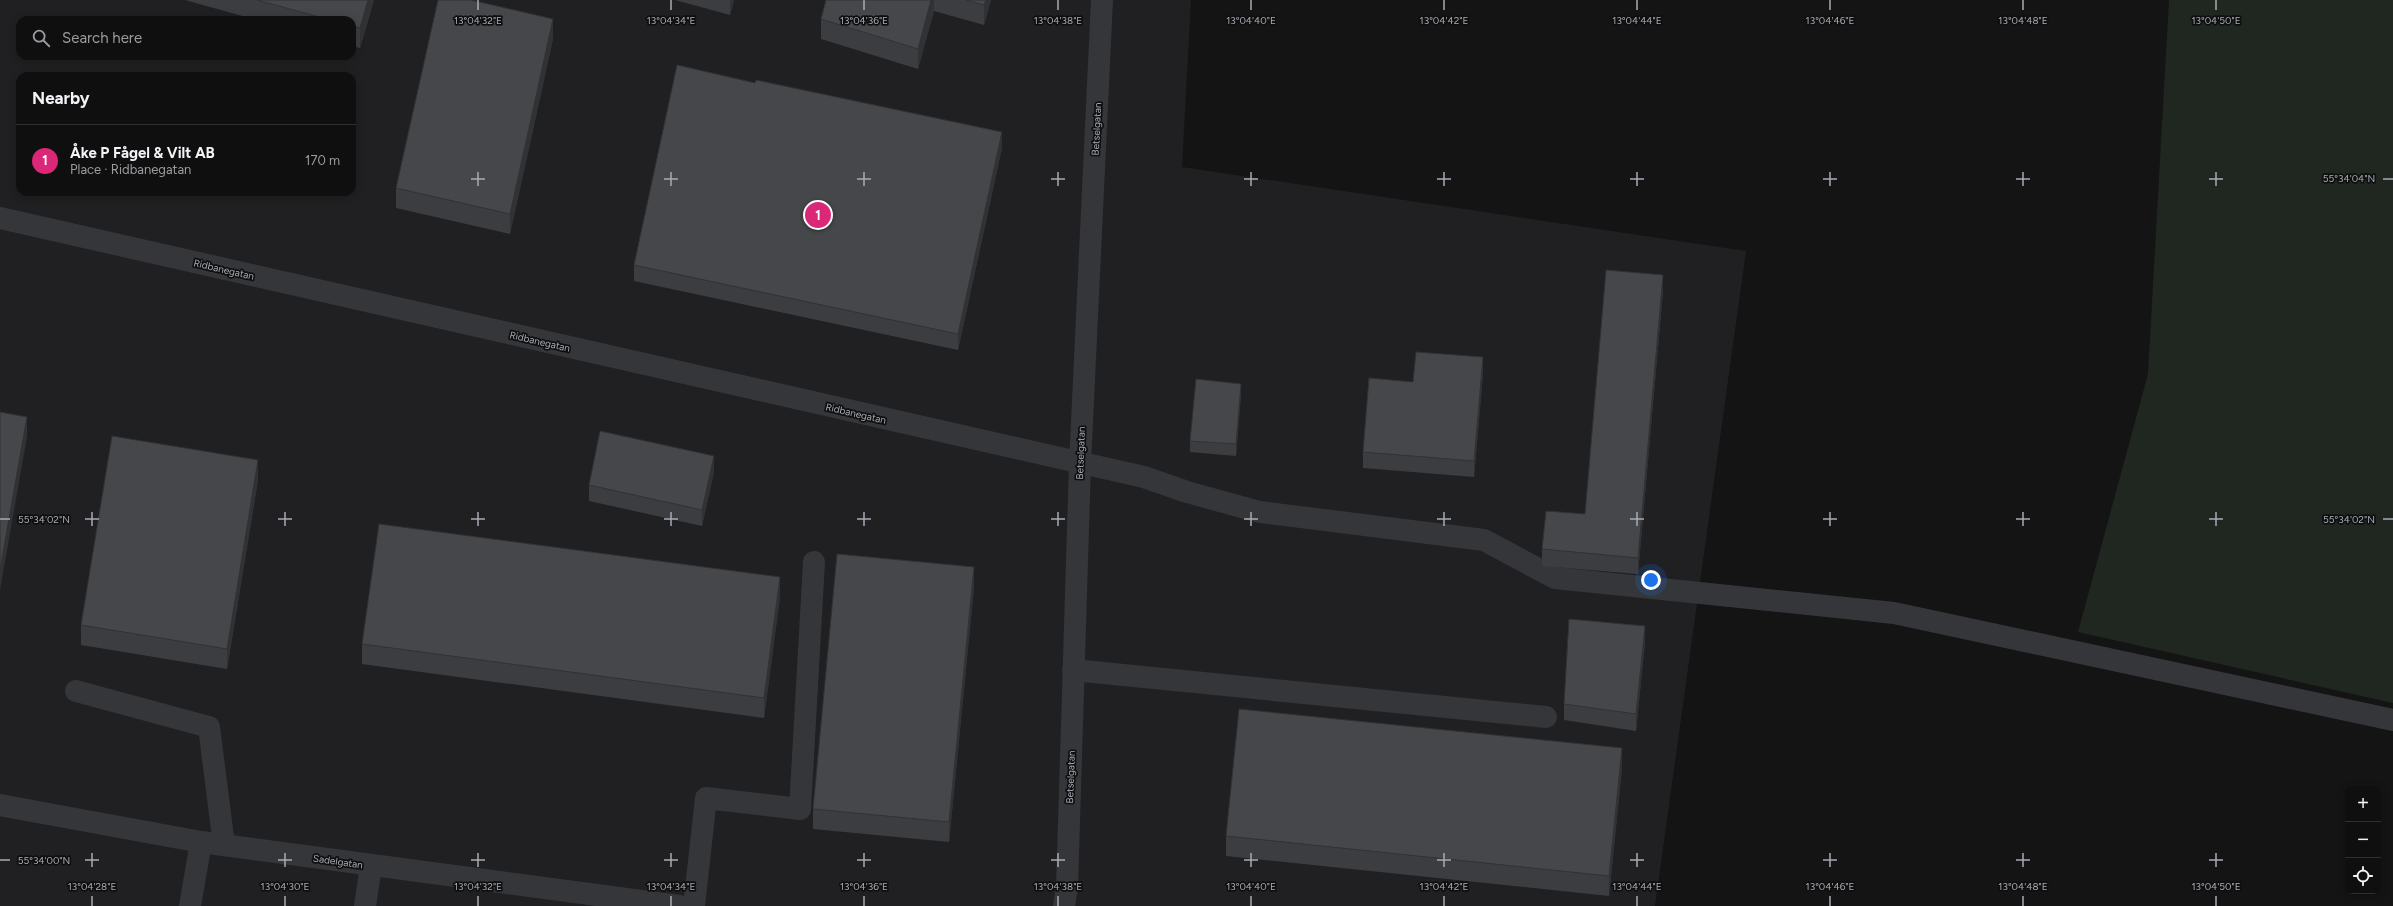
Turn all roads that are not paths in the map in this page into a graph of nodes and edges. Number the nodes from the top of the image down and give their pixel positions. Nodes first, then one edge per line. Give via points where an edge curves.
1 (1102, 0) edge
2 (0, 218) edge
3 (1080, 464) junction
4 (814, 562) dead end
5 (1074, 670) junction
6 (76, 691) dead end
7 (1546, 717) dead end
8 (2393, 720) edge
9 (0, 805) edge
10 (201, 842) junction
11 (224, 845) junction
12 (371, 866) junction
13 (190, 906) edge
14 (365, 906) edge
15 (678, 906) edge
16 (694, 906) edge
17 (1064, 906) edge

1 - 3 street, Betselgatan
2 - 3 street, Ridbanegatan
3 - 5 street, Betselgatan
3 - 8 street, Ridbanegatan via 1144,477 1260,512 1484,540 1555,578 1894,613
4 - 16 street via 800,809 706,798
5 - 7 street
5 - 17 street, Betselgatan
6 - 11 street via 209,727
9 - 10 street, Sadelgatan
10 - 11 street, Sadelgatan
10 - 13 street
11 - 12 street, Sadelgatan
12 - 14 street
12 - 15 street, Sadelgatan

